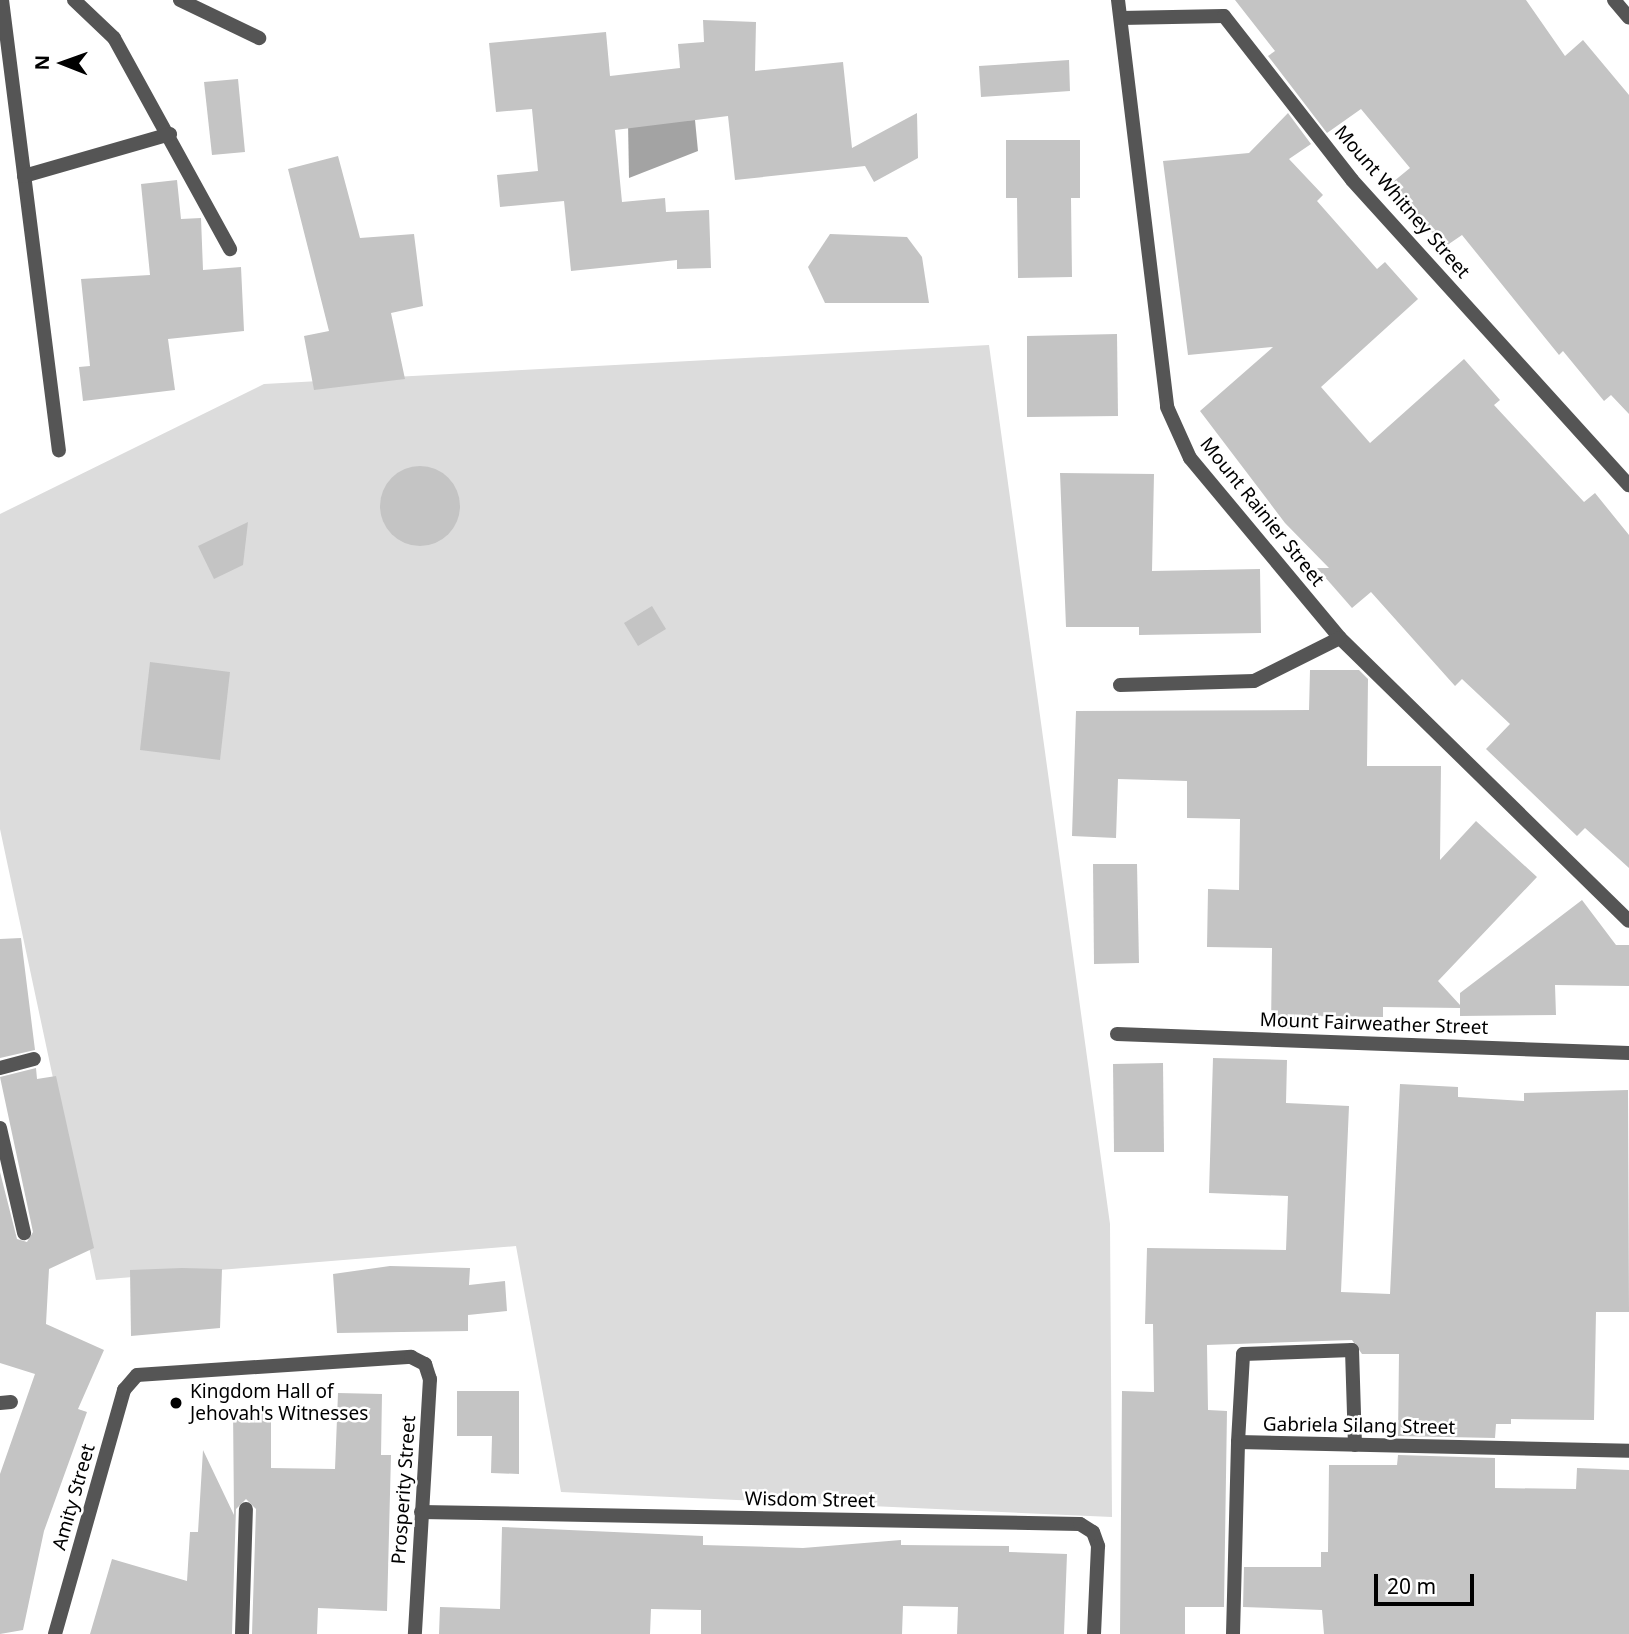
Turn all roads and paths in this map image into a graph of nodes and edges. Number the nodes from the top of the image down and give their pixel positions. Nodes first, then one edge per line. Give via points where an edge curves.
1 (2, 0) edge
2 (75, 0) edge
3 (180, 0) edge
4 (1118, 0) edge
5 (1614, 0) edge
6 (1121, 18) junction
7 (1629, 18) edge
8 (259, 38) dead end
9 (170, 134) junction
10 (24, 176) junction
11 (230, 249) dead end
12 (59, 450) dead end
13 (1629, 485) edge
14 (1340, 638) junction
15 (1120, 685) dead end
16 (1629, 921) edge
17 (1117, 1034) dead end
18 (1629, 1053) edge
19 (34, 1059) dead end
20 (0, 1069) edge
21 (0, 1128) edge
22 (24, 1233) dead end
23 (137, 1375) joint
24 (1238, 1442) junction
25 (1354, 1445) junction
26 (1629, 1451) edge
27 (246, 1509) dead end
28 (421, 1512) junction
29 (55, 1634) edge
30 (242, 1634) edge
31 (415, 1634) edge
32 (1094, 1634) edge
33 (1233, 1634) edge

1 - 10 street
2 - 9 street via 114,38
3 - 8 street
4 - 6 street, Mount Rainier Street
5 - 7 street
6 - 13 street, Mount Whitney Street via 1224,16 1352,180
6 - 14 street, Mount Rainier Street via 1167,407 1190,458
9 - 10 street
9 - 11 street
10 - 12 street
14 - 15 street via 1254,681
14 - 16 street, Mount Rainier Street
17 - 18 street, Mount Fairweather Street
19 - 20 street
21 - 22 street
23 - 28 street, Prosperity Street via 411,1357 425,1364 430,1379
23 - 29 street, Amity Street via 124,1390
24 - 25 street, Gabriela Silang Street
24 - 25 street via 1243,1354 1352,1350
24 - 33 street, Gabriela Silang Street
25 - 26 street, Gabriela Silang Street
27 - 30 street
28 - 31 street, Prosperity Street
28 - 32 street, Wisdom Street via 1080,1524 1093,1532 1098,1546

